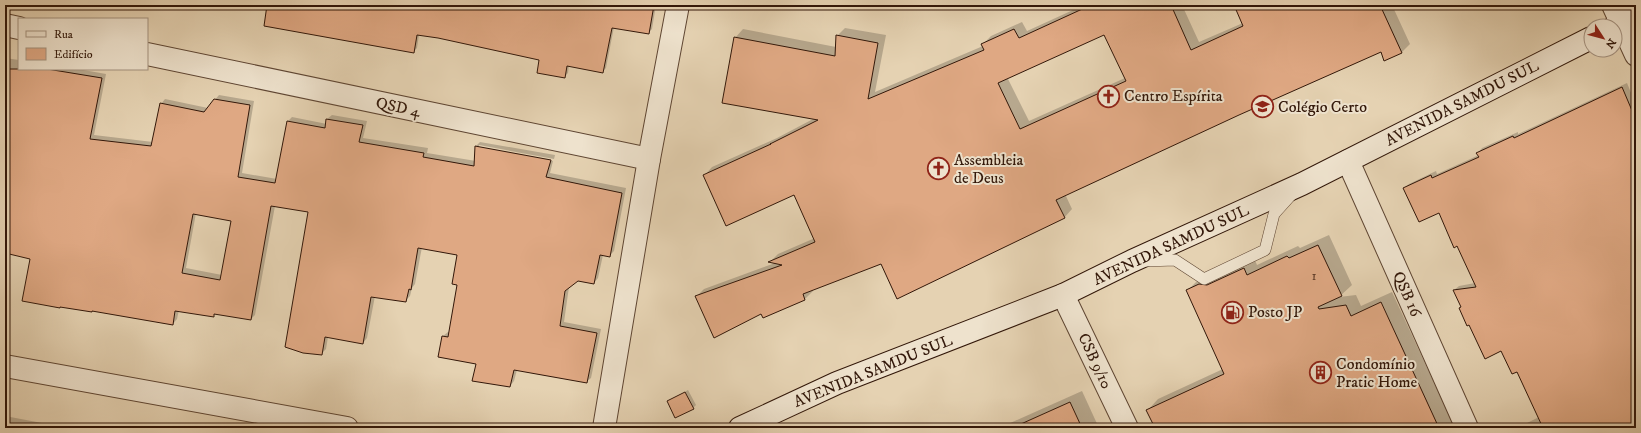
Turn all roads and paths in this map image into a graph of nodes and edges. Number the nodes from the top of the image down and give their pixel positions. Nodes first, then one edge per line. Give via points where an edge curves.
1 (678, 5) edge
2 (1623, 23) edge
3 (5, 25) edge
4 (18, 28) edge
5 (1583, 42) edge
6 (148, 54) edge
7 (1636, 55) edge
8 (650, 159) junction
9 (1348, 161) junction
10 (1302, 184) junction
11 (1132, 261) junction
12 (1064, 295) junction
13 (5, 366) edge
14 (347, 428) edge
15 (604, 428) edge
16 (740, 428) edge
17 (1127, 428) edge
18 (1467, 428) edge

1 - 8 street
2 - 7 street
3 - 4 street
5 - 9 street, AVENIDA SAMDU SUL
6 - 8 street, QSD 4
8 - 15 street
9 - 10 street, AVENIDA SAMDU SUL
9 - 18 street, QSB 16
10 - 11 street, AVENIDA SAMDU SUL
10 - 11 lane via 1274,214 1265,250 1204,279 1175,260
11 - 12 street, AVENIDA SAMDU SUL
12 - 16 street, AVENIDA SAMDU SUL via 837,384
12 - 17 street, CSB 9/10
13 - 14 street

